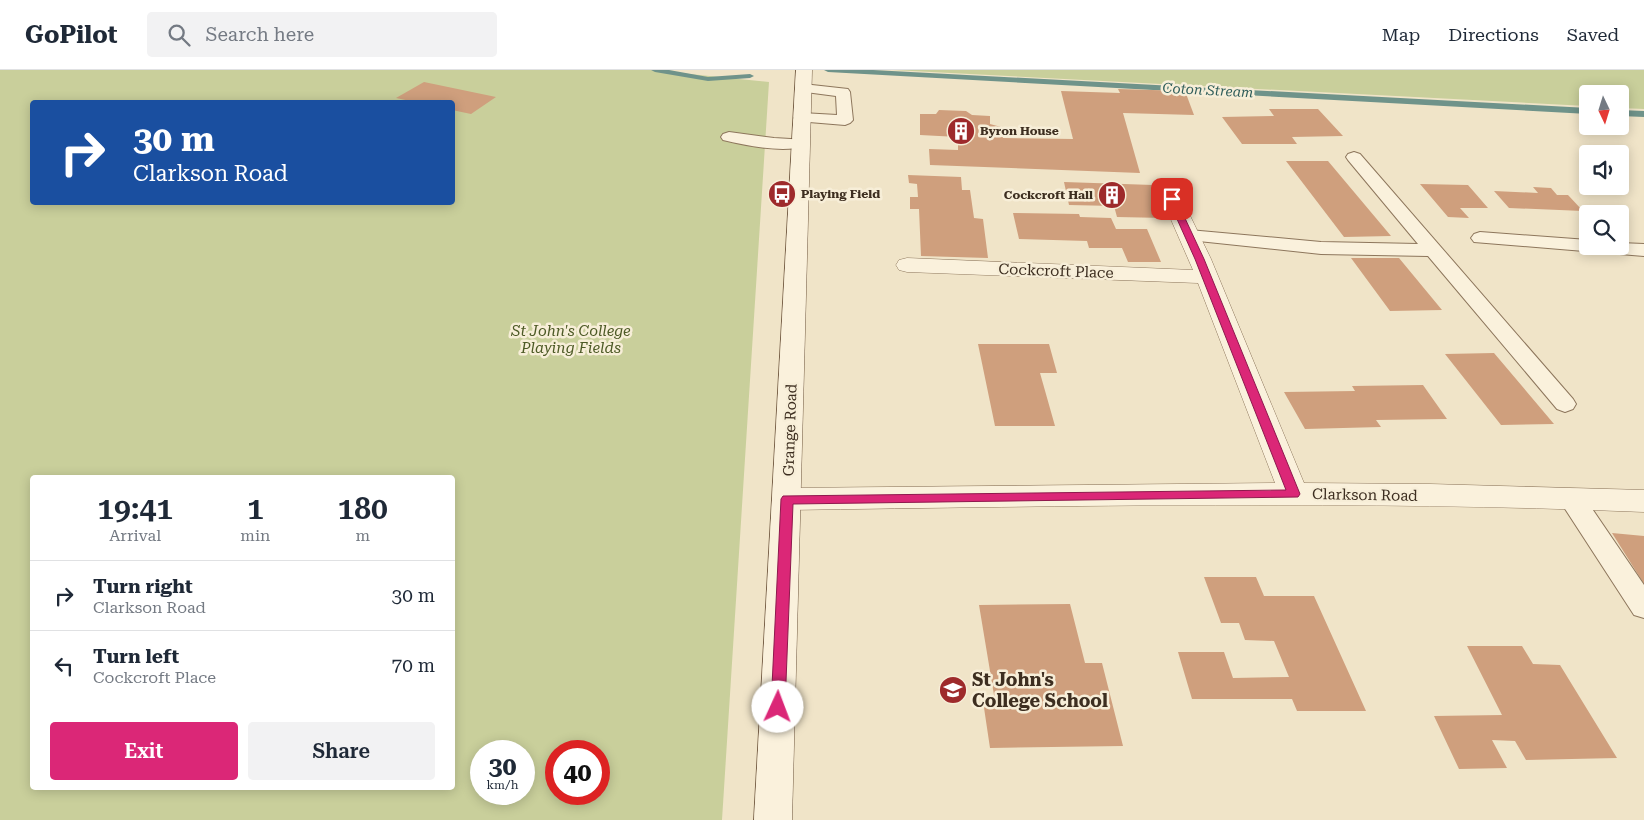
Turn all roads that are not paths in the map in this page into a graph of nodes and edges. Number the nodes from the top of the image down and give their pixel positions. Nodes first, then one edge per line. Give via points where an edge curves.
1 (804, 79) edge
2 (802, 130) junction
3 (729, 137) dead end
4 (1354, 157) dead end
5 (1172, 199) dead end
6 (1189, 235) junction
7 (1480, 238) dead end
8 (1579, 245) edge
9 (1629, 249) edge
10 (1433, 250) junction
11 (1644, 250) edge
12 (907, 265) dead end
13 (1206, 277) junction
14 (1566, 404) dead end
15 (1294, 494) junction
16 (1571, 498) junction
17 (787, 499) junction
18 (1644, 501) edge
19 (1644, 607) edge
20 (773, 820) edge

1 - 2 street, Grange Road
1 - 2 lane via 843,92 845,120
2 - 3 lane via 774,143
2 - 17 street, Grange Road
4 - 10 lane
5 - 6 street
6 - 10 lane via 1320,248
6 - 13 street
7 - 8 lane
9 - 11 lane
10 - 14 lane
12 - 13 street, Cockcroft Place
13 - 15 street
15 - 16 street, Clarkson Road
15 - 17 street, Clarkson Road
16 - 18 street, Clarkson Road
16 - 19 lane
17 - 20 street, Grange Road

